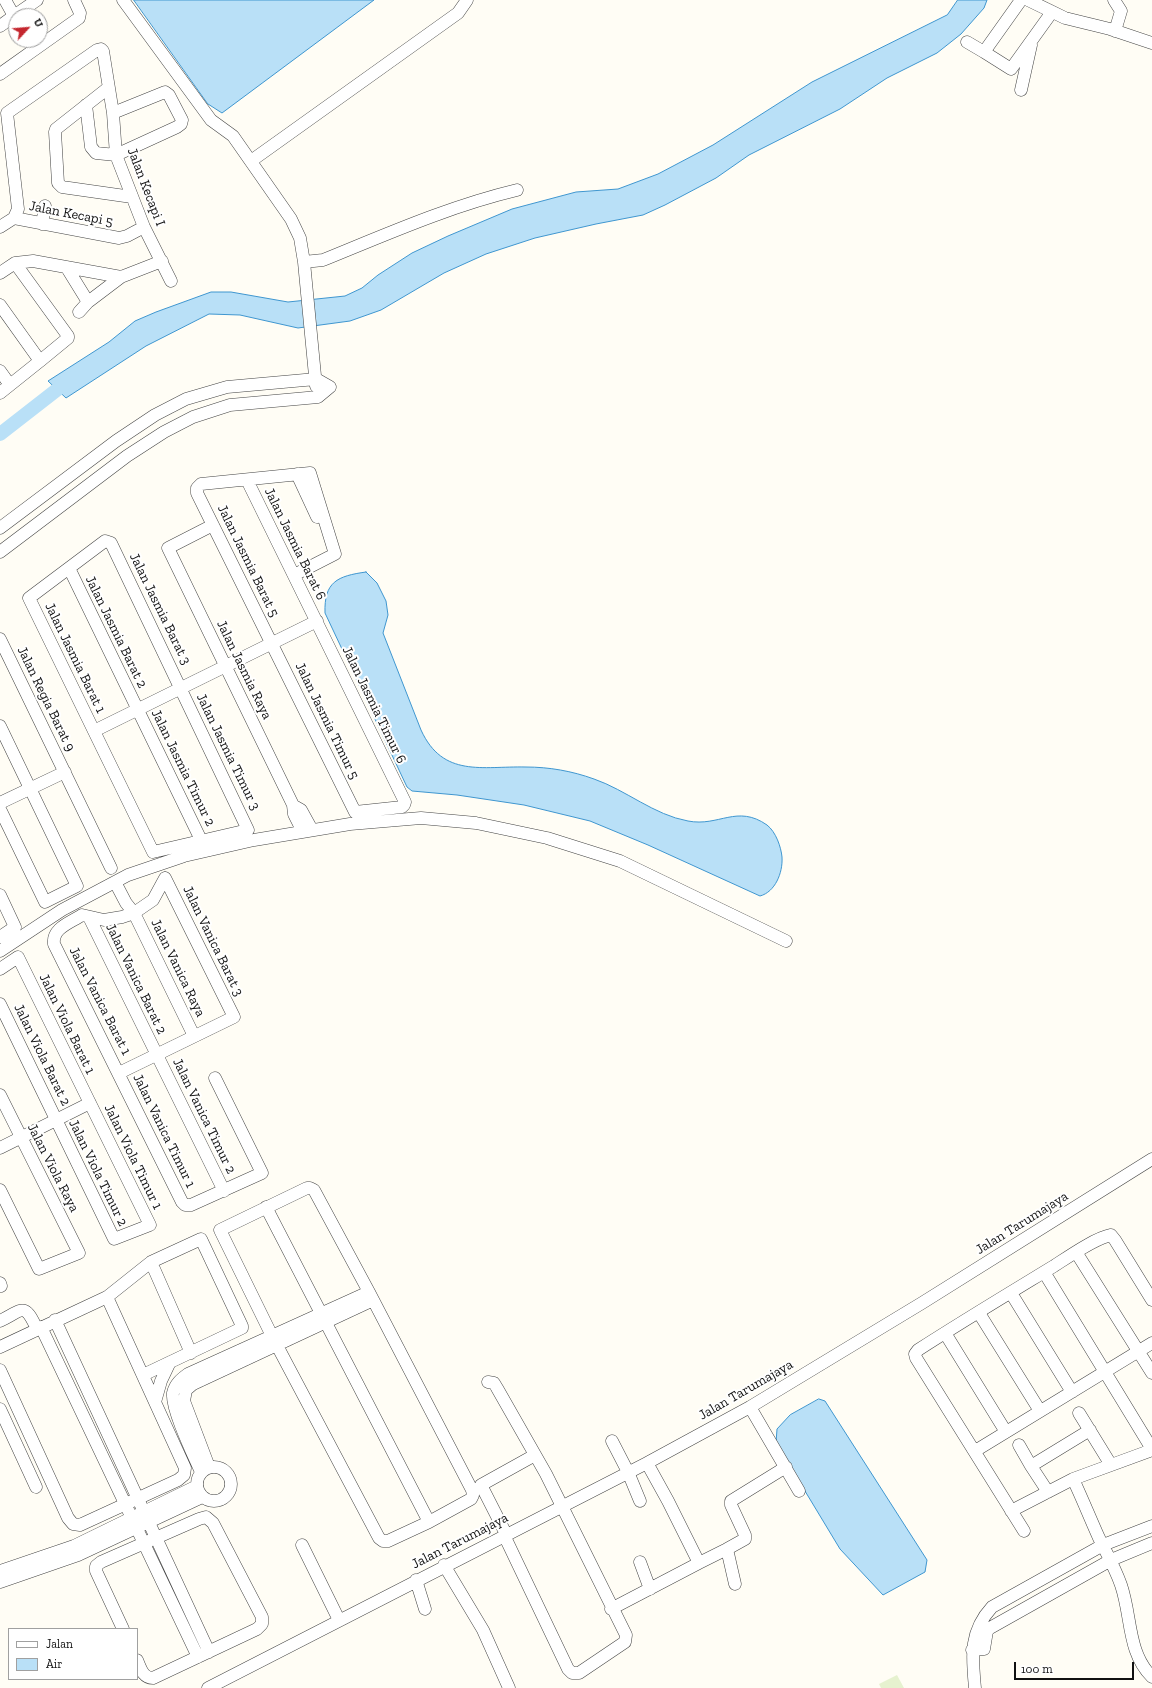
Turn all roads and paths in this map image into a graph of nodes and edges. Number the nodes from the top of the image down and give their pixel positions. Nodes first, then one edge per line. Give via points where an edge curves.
1 (37, 0) edge
2 (74, 0) edge
3 (123, 0) edge
4 (467, 0) edge
5 (1022, 0) edge
6 (1028, 0) edge
7 (1114, 0) edge
8 (26, 8) edge
9 (1052, 12) junction
10 (1115, 31) junction
11 (1032, 40) junction
12 (967, 42) dead end
13 (1152, 43) edge
14 (984, 52) junction
15 (1011, 69) junction
16 (0, 74) edge
17 (1024, 76) junction
18 (108, 88) junction
19 (1021, 90) dead end
20 (86, 105) junction
21 (113, 113) junction
22 (4, 115) edge
23 (0, 138) edge
24 (11, 155) junction
25 (116, 155) junction
26 (251, 162) junction
27 (517, 190) dead end
28 (132, 197) junction
29 (45, 206) dead end
30 (14, 218) junction
31 (42, 224) junction
32 (0, 227) edge
33 (144, 227) junction
34 (162, 262) junction
35 (304, 262) junction
36 (16, 263) junction
37 (67, 268) junction
38 (0, 273) edge
39 (122, 277) junction
40 (171, 281) dead end
41 (88, 302) junction
42 (0, 305) edge
43 (79, 312) dead end
44 (40, 361) junction
45 (0, 371) edge
46 (316, 379) junction
47 (10, 385) junction
48 (0, 393) edge
49 (297, 474) junction
50 (247, 480) junction
51 (214, 525) junction
52 (0, 528) edge
53 (0, 552) edge
54 (335, 554) junction
55 (68, 568) junction
56 (294, 575) junction
57 (317, 622) junction
58 (0, 639) edge
59 (272, 644) junction
60 (226, 666) junction
61 (181, 688) junction
62 (137, 710) junction
63 (0, 726) edge
64 (94, 731) junction
65 (65, 772) junction
66 (30, 789) junction
67 (0, 804) edge
68 (0, 809) edge
69 (355, 812) joint
70 (308, 831) junction
71 (201, 840) junction
72 (111, 868) dead end
73 (119, 880) junction
74 (0, 895) edge
75 (134, 913) junction
76 (89, 917) junction
77 (0, 937) edge
78 (786, 941) dead end
79 (0, 951) edge
80 (0, 969) edge
81 (0, 1004) edge
82 (194, 1036) junction
83 (156, 1055) junction
84 (119, 1073) junction
85 (215, 1078) dead end
86 (0, 1095) edge
87 (90, 1103) junction
88 (56, 1120) junction
89 (21, 1137) junction
90 (0, 1148) edge
91 (1152, 1159) edge
92 (0, 1190) edge
93 (224, 1191) junction
94 (266, 1207) junction
95 (114, 1240) joint
96 (1076, 1252) junction
97 (151, 1262) junction
98 (1044, 1272) junction
99 (1011, 1293) junction
100 (371, 1296) junction
101 (107, 1297) junction
102 (1152, 1300) edge
103 (978, 1313) junction
104 (323, 1318) junction
105 (55, 1320) junction
106 (0, 1322) edge
107 (39, 1328) junction
108 (945, 1333) junction
109 (275, 1341) junction
110 (1152, 1343) edge
111 (0, 1347) edge
112 (1139, 1352) junction
113 (191, 1353) junction
114 (170, 1362) junction
115 (0, 1370) edge
116 (1104, 1372) junction
117 (1152, 1373) edge
118 (143, 1375) junction
119 (488, 1382) dead end
120 (1072, 1392) junction
121 (155, 1402) junction
122 (0, 1409) edge
123 (752, 1411) junction
124 (1040, 1412) junction
125 (1079, 1413) dead end
126 (1090, 1430) junction
127 (1006, 1432) junction
128 (612, 1442) dead end
129 (1019, 1445) dead end
130 (1152, 1450) edge
131 (975, 1451) junction
132 (535, 1455) junction
133 (648, 1465) junction
134 (1111, 1465) junction
135 (1031, 1466) junction
136 (786, 1467) junction
137 (205, 1470) junction
138 (629, 1476) junction
139 (1073, 1479) junction
140 (36, 1487) dead end
141 (199, 1491) junction
142 (799, 1491) dead end
143 (1048, 1492) junction
144 (138, 1499) junction
145 (640, 1501) dead end
146 (126, 1504) junction
147 (563, 1510) junction
148 (1011, 1510) junction
149 (147, 1518) junction
150 (429, 1522) junction
151 (135, 1523) junction
152 (1152, 1526) edge
153 (1024, 1531) dead end
154 (156, 1537) junction
155 (506, 1537) junction
156 (144, 1543) junction
157 (1152, 1543) edge
158 (302, 1545) dead end
159 (1103, 1545) junction
160 (727, 1549) junction
161 (76, 1551) junction
162 (1111, 1560) junction
163 (640, 1562) dead end
164 (699, 1563) junction
165 (448, 1570) junction
166 (0, 1571) edge
167 (0, 1582) edge
168 (417, 1584) junction
169 (735, 1584) dead end
170 (650, 1589) junction
171 (425, 1609) dead end
172 (611, 1609) junction
173 (339, 1620) junction
174 (123, 1628) edge
175 (978, 1649) junction
176 (209, 1652) junction
177 (198, 1657) junction
178 (138, 1662) edge
179 (1152, 1677) edge
180 (208, 1688) edge
181 (509, 1688) edge
182 (975, 1688) edge

1 - 8 street
2 - 16 street via 81,16
3 - 26 street via 211,120 233,136
4 - 26 street via 458,13
5 - 14 street
6 - 9 street
7 - 10 street via 1120,8 1121,15
9 - 10 street
9 - 11 street
10 - 13 street
11 - 15 street
11 - 17 street
12 - 14 street
14 - 15 street
15 - 17 street
17 - 19 street
18 - 20 street
18 - 21 street, Jalan Kecapi I
18 - 22 street, Jalan Kecapi I via 103,51 97,50
20 - 25 street via 91,147 96,153
20 - 28 street via 55,132 58,183 62,187
21 - 25 street, Jalan Kecapi I
21 - 25 street via 165,92 182,120 177,127
22 - 24 street
23 - 24 street
24 - 30 street via 18,209
25 - 28 street, Jalan Kecapi I
26 - 35 street via 291,219 300,238
27 - 35 street via 444,211 323,260
28 - 33 street, Jalan Kecapi I
29 - 31 street
30 - 31 street, Jalan Kecapi 5
30 - 32 street
31 - 33 street, Jalan Kecapi 5 via 119,238
33 - 34 street, Jalan Kecapi I
34 - 39 street
34 - 40 street, Jalan Kecapi I
35 - 46 street
36 - 37 street via 34,261
36 - 38 street
36 - 44 street via 68,336
37 - 39 street
37 - 41 street
39 - 41 street
41 - 43 street
42 - 44 street
44 - 47 street
45 - 47 street
46 - 52 street via 227,387 186,399 155,415 116,441
46 - 53 street via 330,387 318,397 230,405 193,417 164,432 127,456
47 - 48 street
49 - 50 street
49 - 54 street
49 - 54 street via 310,473
50 - 51 street, Jalan Jasmia Barat 5 via 201,484 197,488
50 - 56 street, Jalan Jasmia Barat 6
51 - 59 street, Jalan Jasmia Barat 5
51 - 60 street, Jalan Jasmia Raya via 168,548
54 - 56 street
55 - 61 street, Jalan Jasmia Barat 3 via 105,541 111,543
55 - 62 street, Jalan Jasmia Barat 2
55 - 64 street, Jalan Jasmia Barat 1 via 29,598
56 - 57 street, Jalan Jasmia Barat 6
57 - 59 street
57 - 69 street, Jalan Jasmia Timur 6 via 405,802 402,807
58 - 65 street, Jalan Regia Barat 9
59 - 60 street
59 - 69 street, Jalan Jasmia Timur 5
60 - 61 street
60 - 70 street, Jalan Jasmia Raya via 293,805 301,810
61 - 62 street
61 - 71 street, Jalan Jasmia Timur 3 via 248,830
62 - 64 street
62 - 71 street, Jalan Jasmia Timur 2
63 - 66 street
64 - 71 street, Jalan Jasmia Barat 1 via 153,852
65 - 66 street
65 - 72 street, Jalan Regia Barat 9
66 - 67 street
66 - 68 street via 77,886 45,902
70 - 73 street via 184,856
70 - 78 street via 350,824 421,818 476,824 547,838 620,861
73 - 75 street, Jalan Vanica Raya via 126,903
73 - 79 street via 62,910
74 - 77 street via 15,927
75 - 76 street via 104,920
75 - 82 street, Jalan Vanica Raya
75 - 82 street, Jalan Vanica Barat 3 via 153,900 165,878 234,1017
76 - 83 street, Jalan Vanica Barat 2
76 - 84 street, Jalan Vanica Barat 1 via 82,915 56,931 53,936 54,944
80 - 87 street, Jalan Viola Barat 1 via 18,957
81 - 88 street, Jalan Viola Barat 2
82 - 83 street
83 - 84 street
83 - 93 street, Jalan Vanica Timur 2
84 - 93 street, Jalan Vanica Timur 1 via 182,1202 185,1205 192,1205
85 - 93 street via 262,1173
86 - 89 street, Jalan Viola Raya
87 - 88 street
87 - 95 street, Jalan Viola Timur 1 via 150,1225
88 - 89 street
88 - 95 street, Jalan Viola Timur 2
89 - 90 street
89 - 92 street, Jalan Viola Raya via 79,1254 39,1269
91 - 123 street, Jalan Tarumajaya
94 - 100 street via 306,1188 314,1190
94 - 104 street
94 - 109 street via 220,1230
96 - 98 street
96 - 102 street via 1111,1235
96 - 112 street
97 - 101 street
97 - 113 street
97 - 113 street via 201,1239 242,1326
98 - 99 street
98 - 116 street
99 - 103 street
99 - 120 street
100 - 104 street
100 - 150 street via 472,1490 471,1499
101 - 105 street
101 - 118 street
103 - 108 street
103 - 124 street
104 - 109 street
104 - 150 street
105 - 107 street
105 - 144 street
106 - 107 street via 25,1310
107 - 111 street
107 - 146 street
108 - 127 street
108 - 131 street via 918,1350 916,1358
109 - 137 street via 186,1390 184,1401
109 - 150 street via 379,1538 388,1541
110 - 112 street
112 - 116 street
112 - 117 street
113 - 114 street
114 - 118 street
114 - 121 street
115 - 146 street via 73,1524 80,1525
116 - 120 street
116 - 130 street
118 - 121 street
119 - 132 street via 494,1383
120 - 124 street
121 - 144 street via 185,1468 184,1475
122 - 140 street
123 - 133 street, Jalan Tarumajaya
123 - 136 street
124 - 127 street
125 - 126 street
126 - 134 street
126 - 135 street
127 - 131 street
128 - 138 street
129 - 135 street
130 - 134 street
131 - 148 street
132 - 147 street
132 - 155 street via 481,1485
133 - 138 street, Jalan Tarumajaya
133 - 164 street
134 - 139 street
135 - 143 street
136 - 142 street
136 - 160 street via 731,1501 745,1538
137 - 141 street
137 - 141 street via 221,1468 229,1477 230,1489 224,1498 212,1501
138 - 145 street
138 - 147 street, Jalan Tarumajaya
139 - 143 street
139 - 159 street
141 - 149 street
143 - 148 street
144 - 146 street
144 - 149 street
146 - 151 street
147 - 155 street, Jalan Tarumajaya
147 - 172 street
148 - 153 street
149 - 151 street
149 - 154 street
151 - 156 street
151 - 161 street
152 - 159 street
154 - 156 street
154 - 176 street
154 - 176 street via 206,1518 213,1523 262,1617 262,1624 257,1629
155 - 165 street, Jalan Tarumajaya
155 - 172 street via 572,1673 579,1673 625,1642 626,1635
156 - 174 street via 96,1566
156 - 177 street
157 - 162 street
158 - 173 street
159 - 162 street
159 - 175 street via 992,1607 977,1628
160 - 164 street
160 - 169 street
161 - 166 street
161 - 167 street
162 - 175 street via 990,1628
162 - 179 street via 1121,1587 1132,1644 1141,1664
163 - 170 street
164 - 170 street
165 - 168 street, Jalan Tarumajaya
165 - 181 street via 483,1630
168 - 171 street
168 - 173 street, Jalan Tarumajaya
170 - 172 street
173 - 180 street, Jalan Tarumajaya
175 - 182 street
176 - 177 street
177 - 178 street via 153,1678 144,1675

